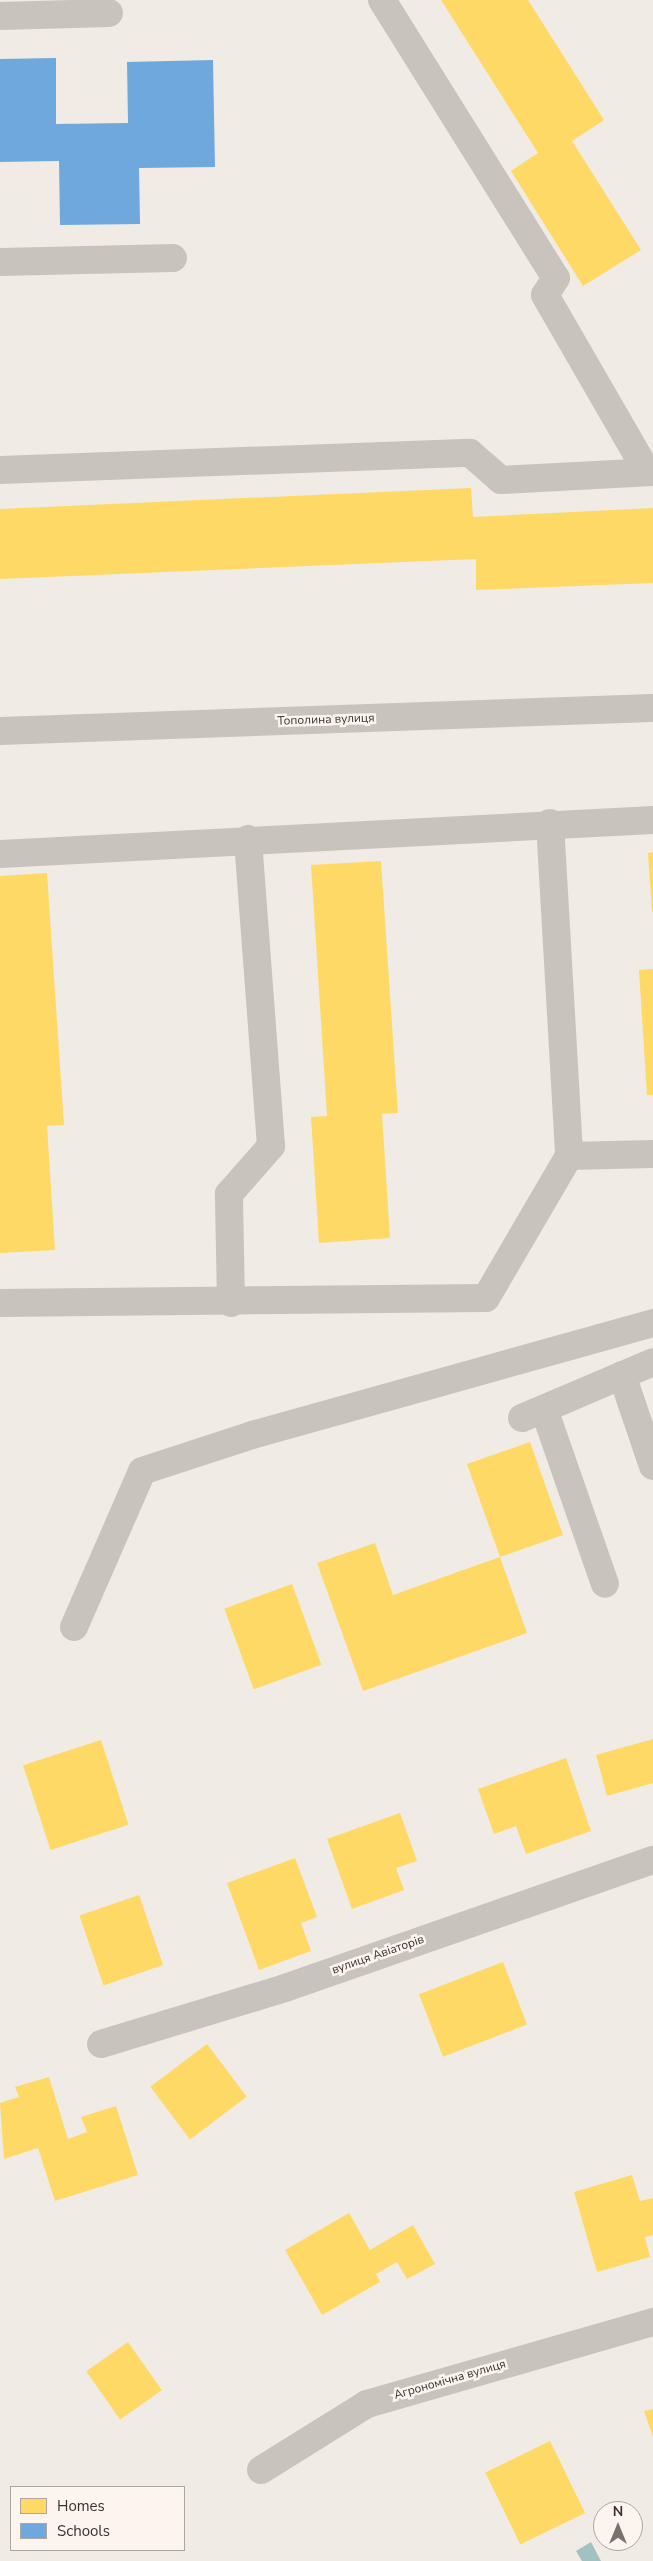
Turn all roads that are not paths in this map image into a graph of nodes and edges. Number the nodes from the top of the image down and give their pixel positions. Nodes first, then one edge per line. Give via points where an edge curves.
1 (382, 0) edge
2 (110, 13) dead end
3 (0, 16) edge
4 (173, 258) dead end
5 (0, 262) edge
6 (0, 470) edge
7 (650, 472) edge
8 (653, 708) edge
9 (0, 731) edge
10 (653, 820) edge
11 (550, 823) junction
12 (248, 839) junction
13 (0, 854) edge
14 (653, 1154) edge
15 (569, 1156) junction
16 (0, 1303) edge
17 (231, 1303) junction
18 (652, 1327) edge
19 (653, 1362) edge
20 (622, 1375) junction
21 (653, 1466) edge
22 (605, 1584) dead end
23 (74, 1627) dead end
24 (653, 1860) edge
25 (101, 2044) dead end
26 (653, 2322) edge
27 (261, 2470) dead end

1 - 7 street via 556,278 545,295
2 - 3 street
4 - 5 street
6 - 7 street via 470,452 500,480
8 - 9 street, Тополина вулиця
10 - 11 street
11 - 12 street
11 - 15 street
12 - 13 street
12 - 17 street via 271,1146 229,1194
14 - 15 street
15 - 17 street via 486,1298
16 - 17 street
18 - 23 street via 252,1435 142,1470
19 - 20 street
20 - 21 street
20 - 22 street via 533,1414
24 - 25 street, вулиця Авіаторів via 285,1988
26 - 27 street, Агрономічна вулиця via 368,2404

